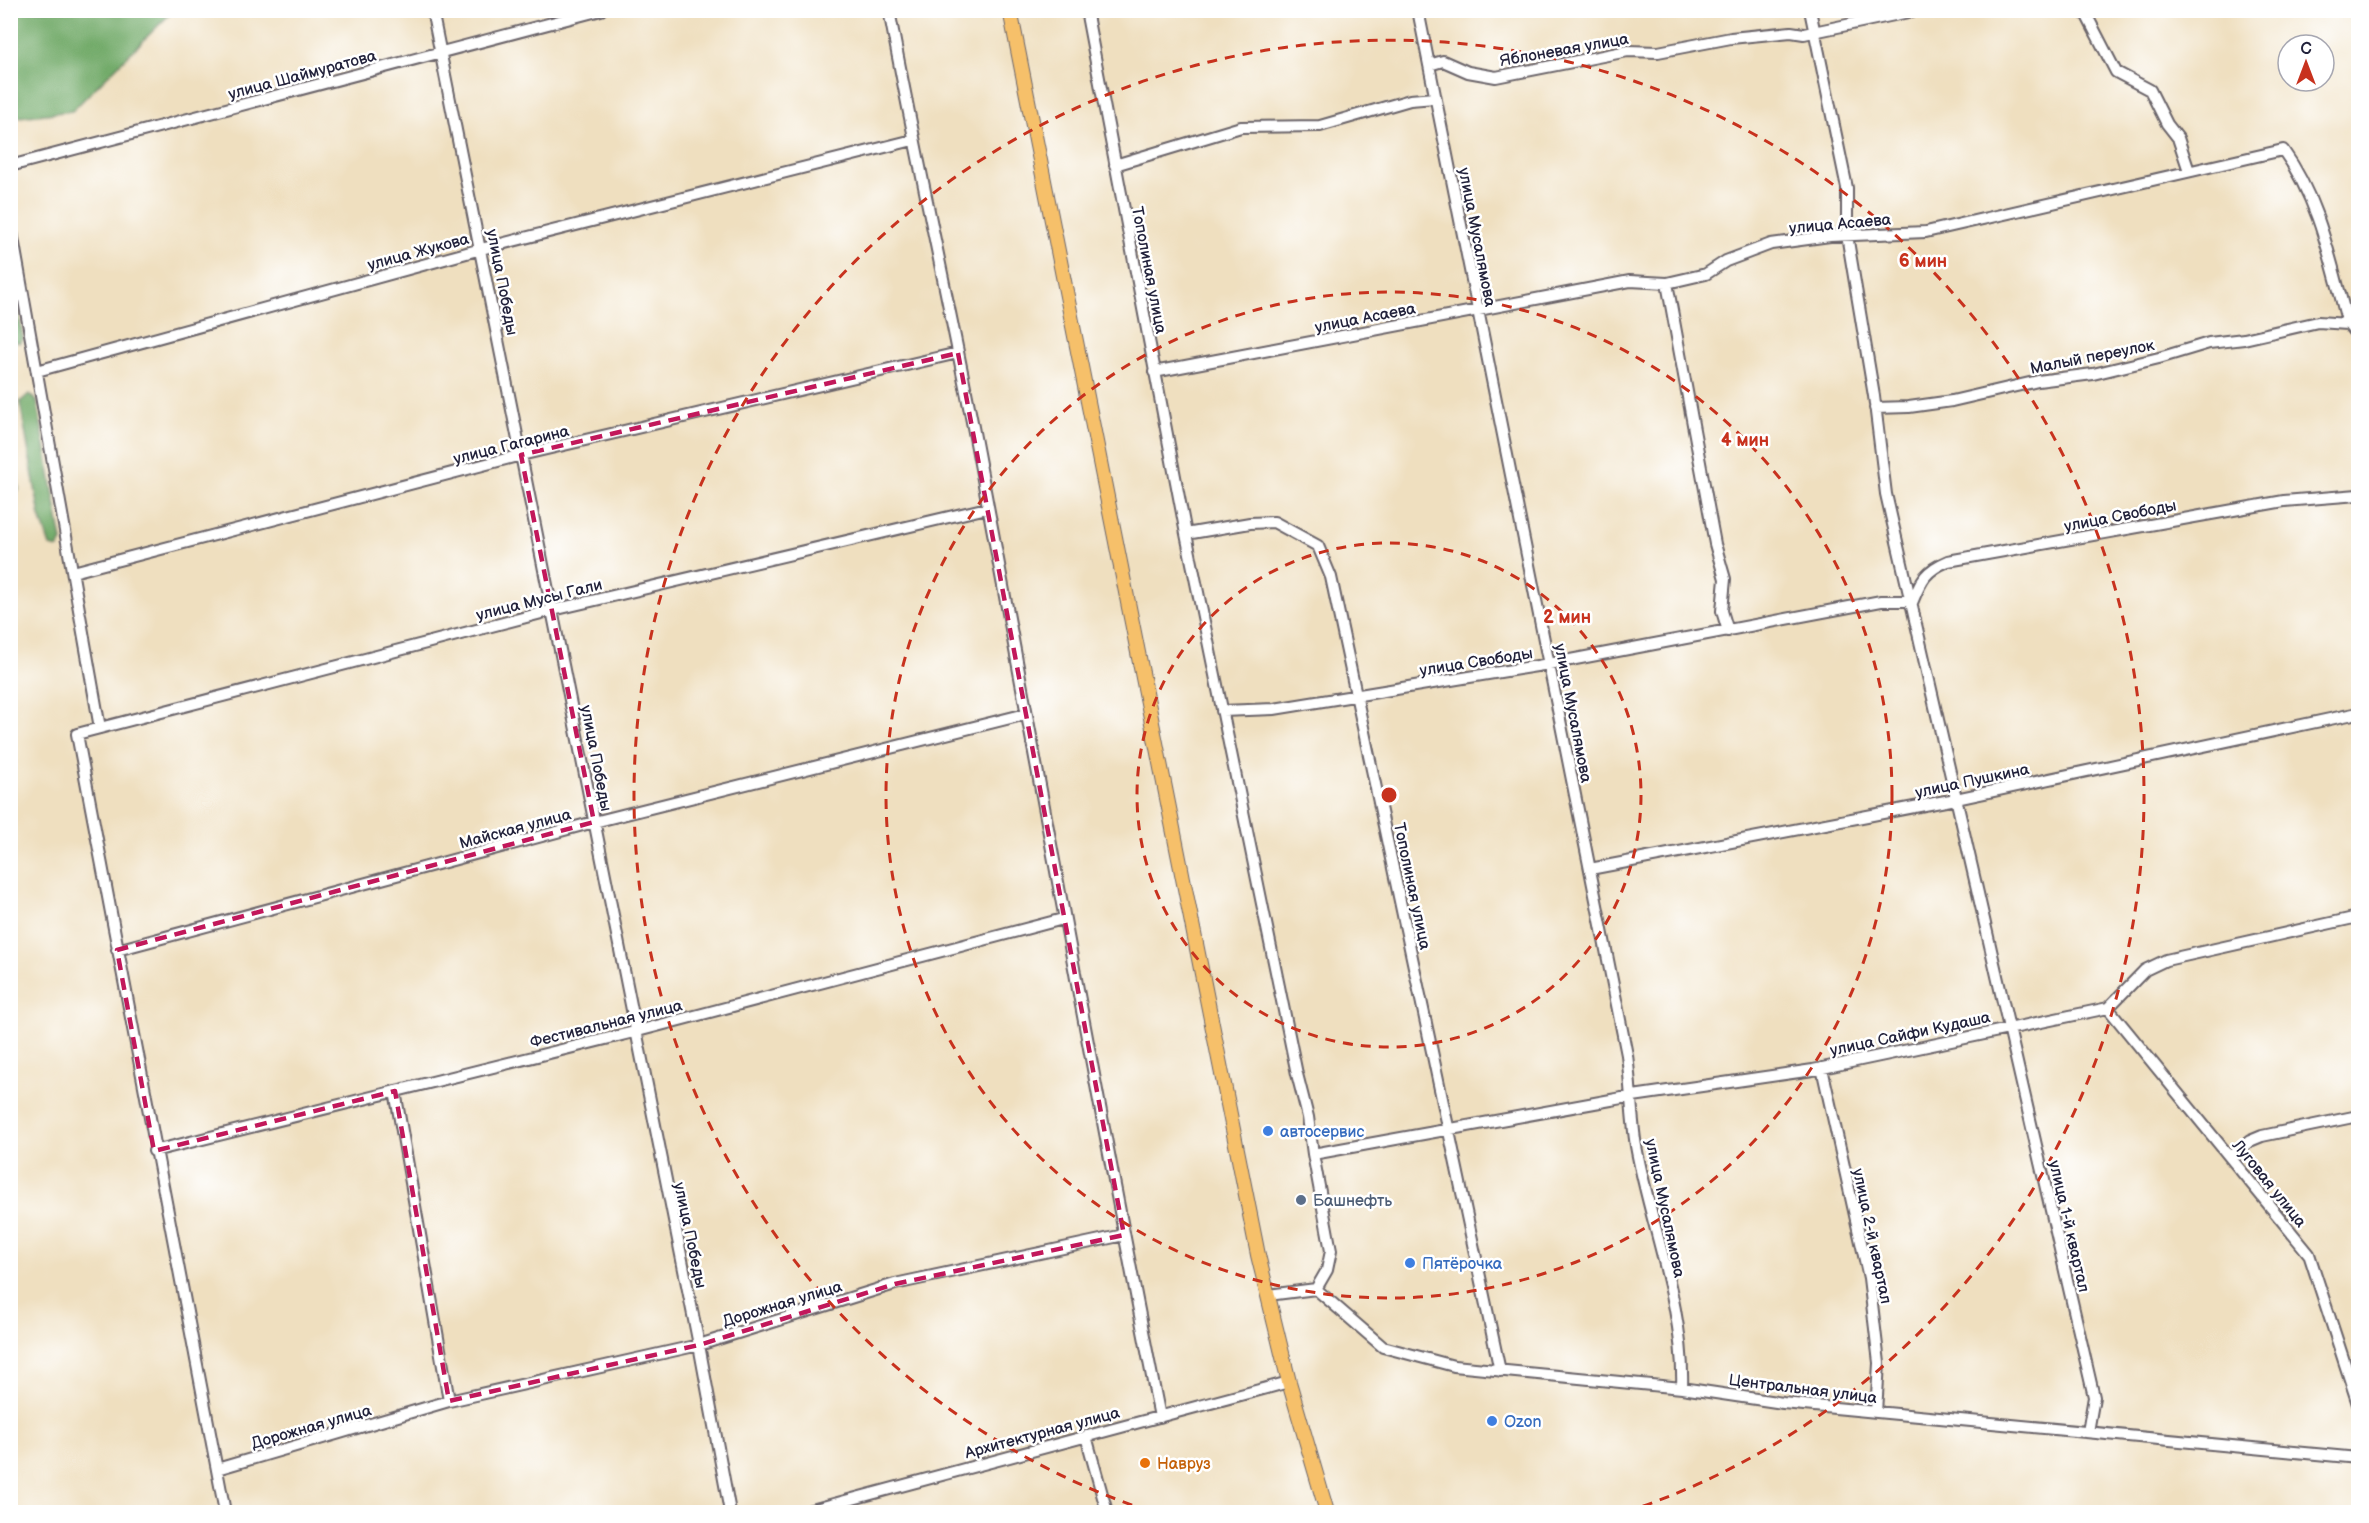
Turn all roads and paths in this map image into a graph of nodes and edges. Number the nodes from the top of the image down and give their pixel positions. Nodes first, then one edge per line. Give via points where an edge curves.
1 (432, 10) edge
2 (601, 10) edge
3 (889, 10) edge
4 (1010, 10) edge
5 (1086, 10) edge
6 (1419, 10) edge
7 (1810, 10) edge
8 (1918, 10) edge
9 (2080, 10) edge
10 (1814, 33) junction
11 (442, 53) junction
12 (1429, 65) junction
13 (1436, 98) junction
14 (913, 140) junction
15 (1115, 165) junction
16 (10, 166) edge
17 (2189, 171) junction
18 (10, 221) edge
19 (1847, 235) junction
20 (481, 249) junction
21 (1666, 283) junction
22 (1477, 311) junction
23 (2348, 324) junction
24 (2358, 337) edge
25 (958, 353) junction
26 (37, 371) junction
27 (1154, 372) junction
28 (1875, 408) junction
29 (521, 456) junction
30 (2358, 495) edge
31 (987, 508) junction
32 (1186, 534) junction
33 (73, 572) junction
34 (1911, 603) junction
35 (553, 610) junction
36 (1728, 631) junction
37 (1549, 664) junction
38 (1358, 696) junction
39 (1222, 711) junction
40 (2358, 713) edge
41 (1026, 714) junction
42 (100, 728) junction
43 (1956, 800) junction
44 (594, 822) junction
45 (1590, 869) junction
46 (2358, 917) edge
47 (1064, 919) junction
48 (117, 950) junction
49 (2108, 1008) junction
50 (2009, 1027) junction
51 (634, 1032) junction
52 (1822, 1068) junction
53 (395, 1091) junction
54 (1633, 1096) junction
55 (2358, 1116) edge
56 (1449, 1130) junction
57 (154, 1151) junction
58 (1313, 1154) junction
59 (2230, 1157) junction
60 (1124, 1235) junction
61 (1316, 1289) junction
62 (1268, 1295) junction
63 (699, 1345) junction
64 (1500, 1371) junction
65 (1289, 1382) junction
66 (1682, 1388) junction
67 (449, 1401) junction
68 (2358, 1404) edge
69 (1876, 1412) junction
70 (1160, 1417) junction
71 (2088, 1432) junction
72 (1086, 1436) junction
73 (2358, 1458) edge
74 (217, 1469) junction
75 (225, 1512) edge
76 (730, 1512) edge
77 (804, 1512) edge
78 (1107, 1512) edge
79 (1327, 1512) edge

1 - 11 street, улица Победы
2 - 11 street, улица Шаймуратова
3 - 14 street
4 - 62 main road
5 - 15 street, Тополиная улица
6 - 12 street, улица Мусалямова
7 - 10 street, улица 1-й квартал
8 - 10 street, Яблоневая улица
9 - 17 street via 2087,16 2116,72 2150,90 2178,138
10 - 12 street, Яблоневая улица via 1731,38 1658,52 1628,51 1496,77 1468,72 1443,61
10 - 19 street, улица 1-й квартал via 1847,188
11 - 16 street, улица Шаймуратова
11 - 20 street, улица Победы
12 - 13 street, улица Мусалямова
13 - 15 street via 1410,100 1320,126 1240,127
13 - 22 street, улица Мусалямова
14 - 20 street, улица Жукова
14 - 25 street
15 - 27 street, Тополиная улица
17 - 19 street, улица Асаева via 1926,232
17 - 23 street, улица Асаева via 2283,150 2301,175 2313,202
18 - 26 street
19 - 21 street, улица Асаева via 1771,244 1726,261 1706,274
19 - 28 street, улица 1-й квартал
20 - 26 street, улица Жукова
20 - 29 street, улица Победы
21 - 22 street, улица Асаева via 1630,282
21 - 36 street via 1725,579 1722,611
22 - 27 street, улица Асаева
22 - 37 street, улица Мусалямова
23 - 24 street
23 - 28 street, Малый переулок via 2318,322 2209,343 2093,374 2038,381 1952,401
25 - 29 street, улица Гагарина
25 - 31 street
26 - 33 street
27 - 32 street, Тополиная улица
28 - 34 street, улица 1-й квартал via 1886,494
29 - 33 street, улица Гагарина
29 - 35 street, улица Победы
30 - 34 street, улица Свободы via 2283,501 1948,561 1931,568
31 - 35 street, улица Мусы Гали
31 - 41 street
32 - 38 street, Тополиная улица via 1274,522 1318,546 1331,577
32 - 39 street, Тополиная улица
33 - 42 street
34 - 36 street, улица Свободы via 1881,602
34 - 43 street, улица 1-й квартал
35 - 42 street, улица Мусы Гали
35 - 44 street, улица Победы
36 - 37 street, улица Свободы
37 - 38 street, улица Свободы
37 - 45 street, улица Мусалямова
38 - 39 street, улица Свободы via 1274,709
38 - 56 street, Тополиная улица
39 - 58 street, Тополиная улица
40 - 43 street, улица Пушкина
41 - 44 street, Майская улица
41 - 47 street
42 - 48 street, улица Мусы Гали via 77,734
43 - 45 street, улица Пушкина
43 - 50 street, улица 1-й квартал
44 - 48 street, Майская улица
44 - 51 street, улица Победы
45 - 54 street, улица Мусалямова
46 - 49 street via 2166,960 2145,970
47 - 51 street, Фестивальная улица
47 - 60 street
48 - 57 street
49 - 50 street, улица Сайфи Кудаша
49 - 59 street, Луговая улица
50 - 52 street, улица Сайфи Кудаша
50 - 71 street, улица 1-й квартал via 2094,1397
51 - 53 street, Фестивальная улица
51 - 63 street, улица Победы
52 - 54 street, улица Сайфи Кудаша
52 - 69 street, улица 2-й квартал via 1869,1278 1879,1363
53 - 57 street, Фестивальная улица
53 - 67 street
54 - 56 street, улица Сайфи Кудаша
54 - 66 street, улица Мусалямова via 1635,1144 1678,1329
55 - 59 street via 2262,1136
56 - 58 street, улица Сайфи Кудаша
56 - 64 street, Тополиная улица
57 - 74 street
58 - 61 street, Тополиная улица via 1331,1251 1327,1270
59 - 68 street, Луговая улица via 2309,1254
60 - 63 street, Дорожная улица via 895,1284
60 - 70 street
61 - 62 street
61 - 64 street, Центральная улица via 1383,1347 1454,1366
62 - 65 main road
63 - 67 street, Дорожная улица
63 - 76 street, улица Победы
64 - 66 street, Центральная улица
65 - 70 street, Архитектурная улица
65 - 79 main road
66 - 69 street, Центральная улица
67 - 74 street, Дорожная улица
69 - 71 street, Центральная улица
70 - 72 street, Архитектурная улица
71 - 73 street, Центральная улица
72 - 77 street, Архитектурная улица
72 - 78 street
74 - 75 street

